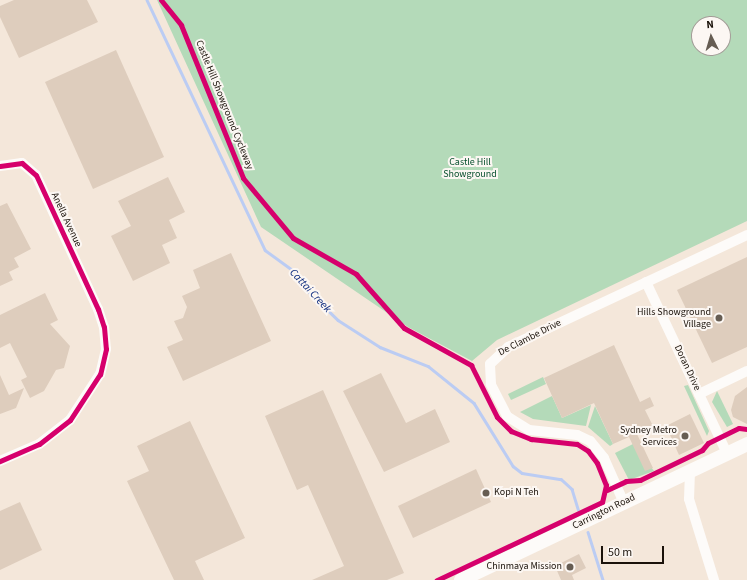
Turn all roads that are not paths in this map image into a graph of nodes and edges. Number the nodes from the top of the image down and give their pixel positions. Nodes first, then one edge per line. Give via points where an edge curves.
1 (0, 166) edge
2 (747, 235) edge
3 (646, 282) junction
4 (747, 371) edge
5 (699, 394) junction
6 (747, 444) edge
7 (727, 453) junction
8 (0, 461) edge
9 (690, 471) junction
10 (624, 503) junction
11 (461, 580) edge
12 (714, 580) edge

1 - 8 street, Anella Avenue via 16,162 33,170 98,309 106,349 100,374 83,404 54,435
2 - 3 street, De Clambe Drive
3 - 5 street, Doran Drive
3 - 10 street, De Clambe Drive via 502,350 493,358 488,370 503,408 515,423 529,430 577,435 596,445
4 - 5 street
5 - 7 street, Doran Drive
6 - 7 main road, Carrington Road
7 - 9 main road, Carrington Road
9 - 10 main road, Carrington Road
9 - 12 street via 689,499
10 - 11 main road, Carrington Road

